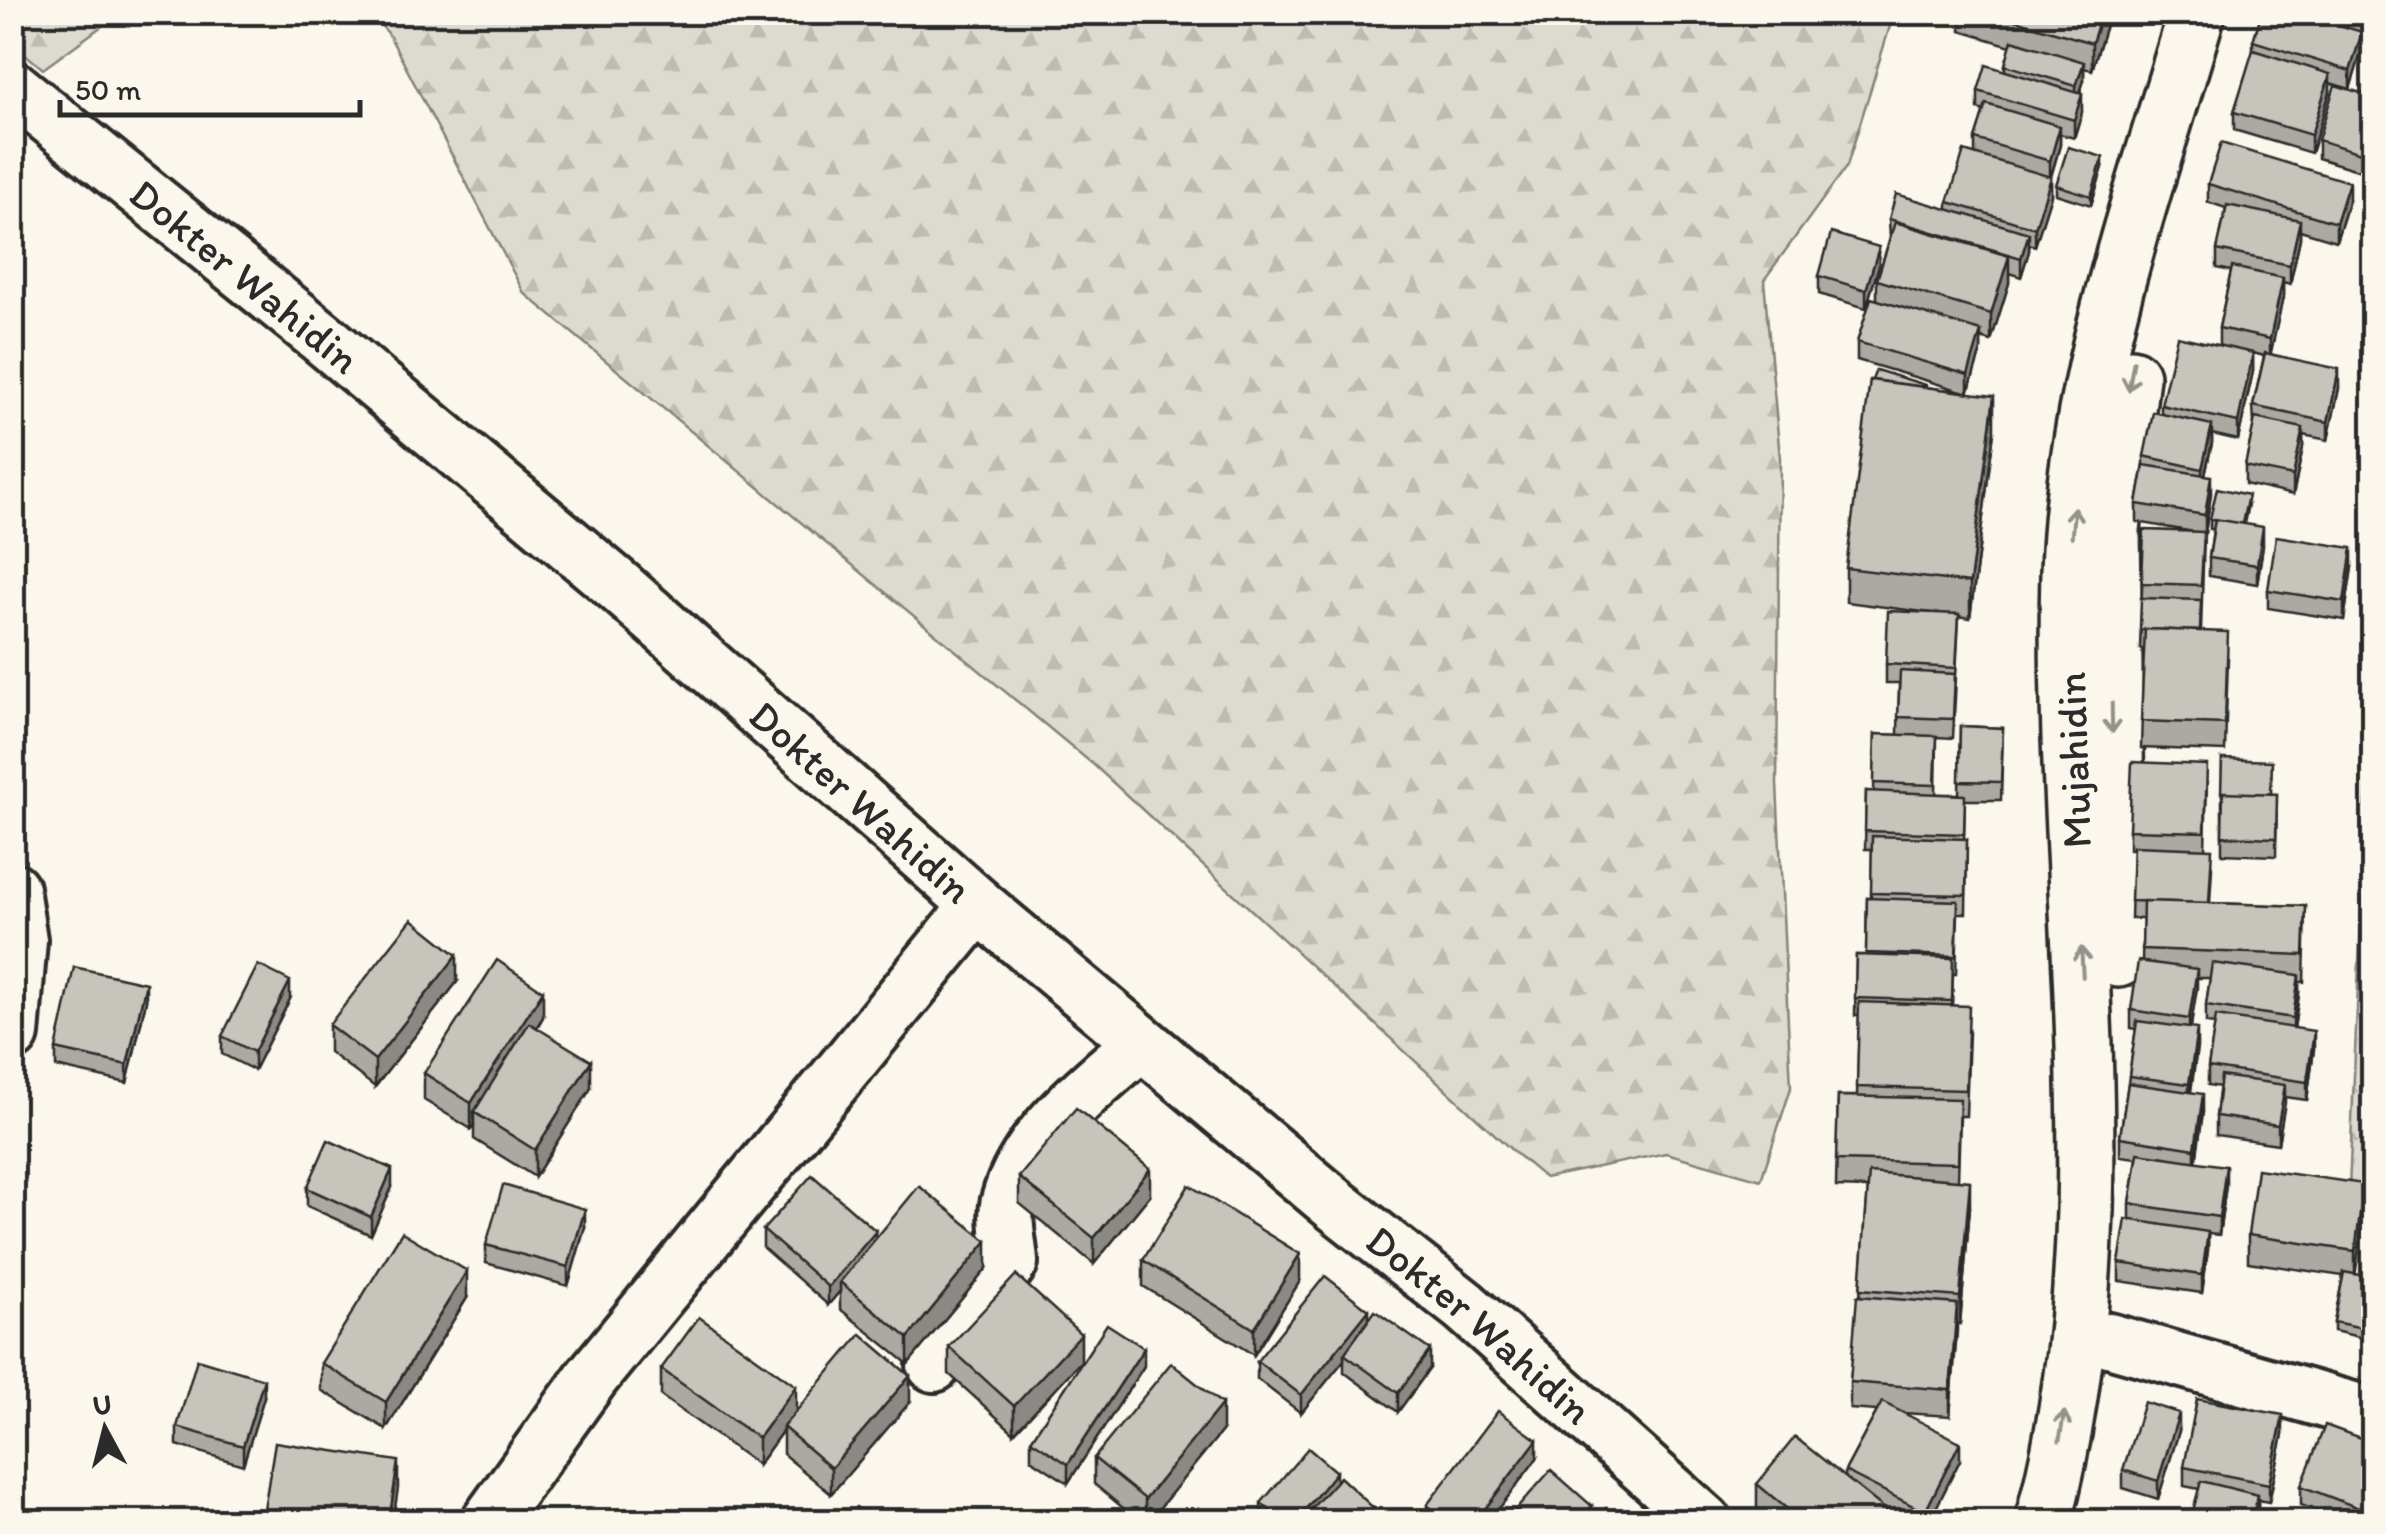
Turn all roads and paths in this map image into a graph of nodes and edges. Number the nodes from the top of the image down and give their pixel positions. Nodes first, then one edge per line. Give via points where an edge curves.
1 (2197, 12) edge
2 (2232, 12) edge
3 (12, 87) edge
4 (12, 889) edge
5 (978, 905) junction
6 (12, 1034) edge
7 (1142, 1042) junction
8 (2108, 1340) junction
9 (934, 1365) dead end
10 (2374, 1415) edge
11 (488, 1522) edge
12 (1705, 1522) edge
13 (2043, 1522) edge
14 (2082, 1522) edge

13 -> 1 main road, Mujahidin via 2076,1325 2084,1201 2084,1010 2069,655 2074,510 2111,294
2 -> 8 main road, Mujahidin via 2147,299 2115,482 2118,1174
3 - 5 street, Dokter Wahidin via 587,560
4 - 6 street via 20,940
5 - 7 street, Dokter Wahidin
5 - 11 street via 592,1376
7 - 9 street via 1038,1143 1006,1204 1011,1262
7 - 12 street, Dokter Wahidin via 1464,1306
8 - 10 street
8 - 14 main road, Mujahidin

